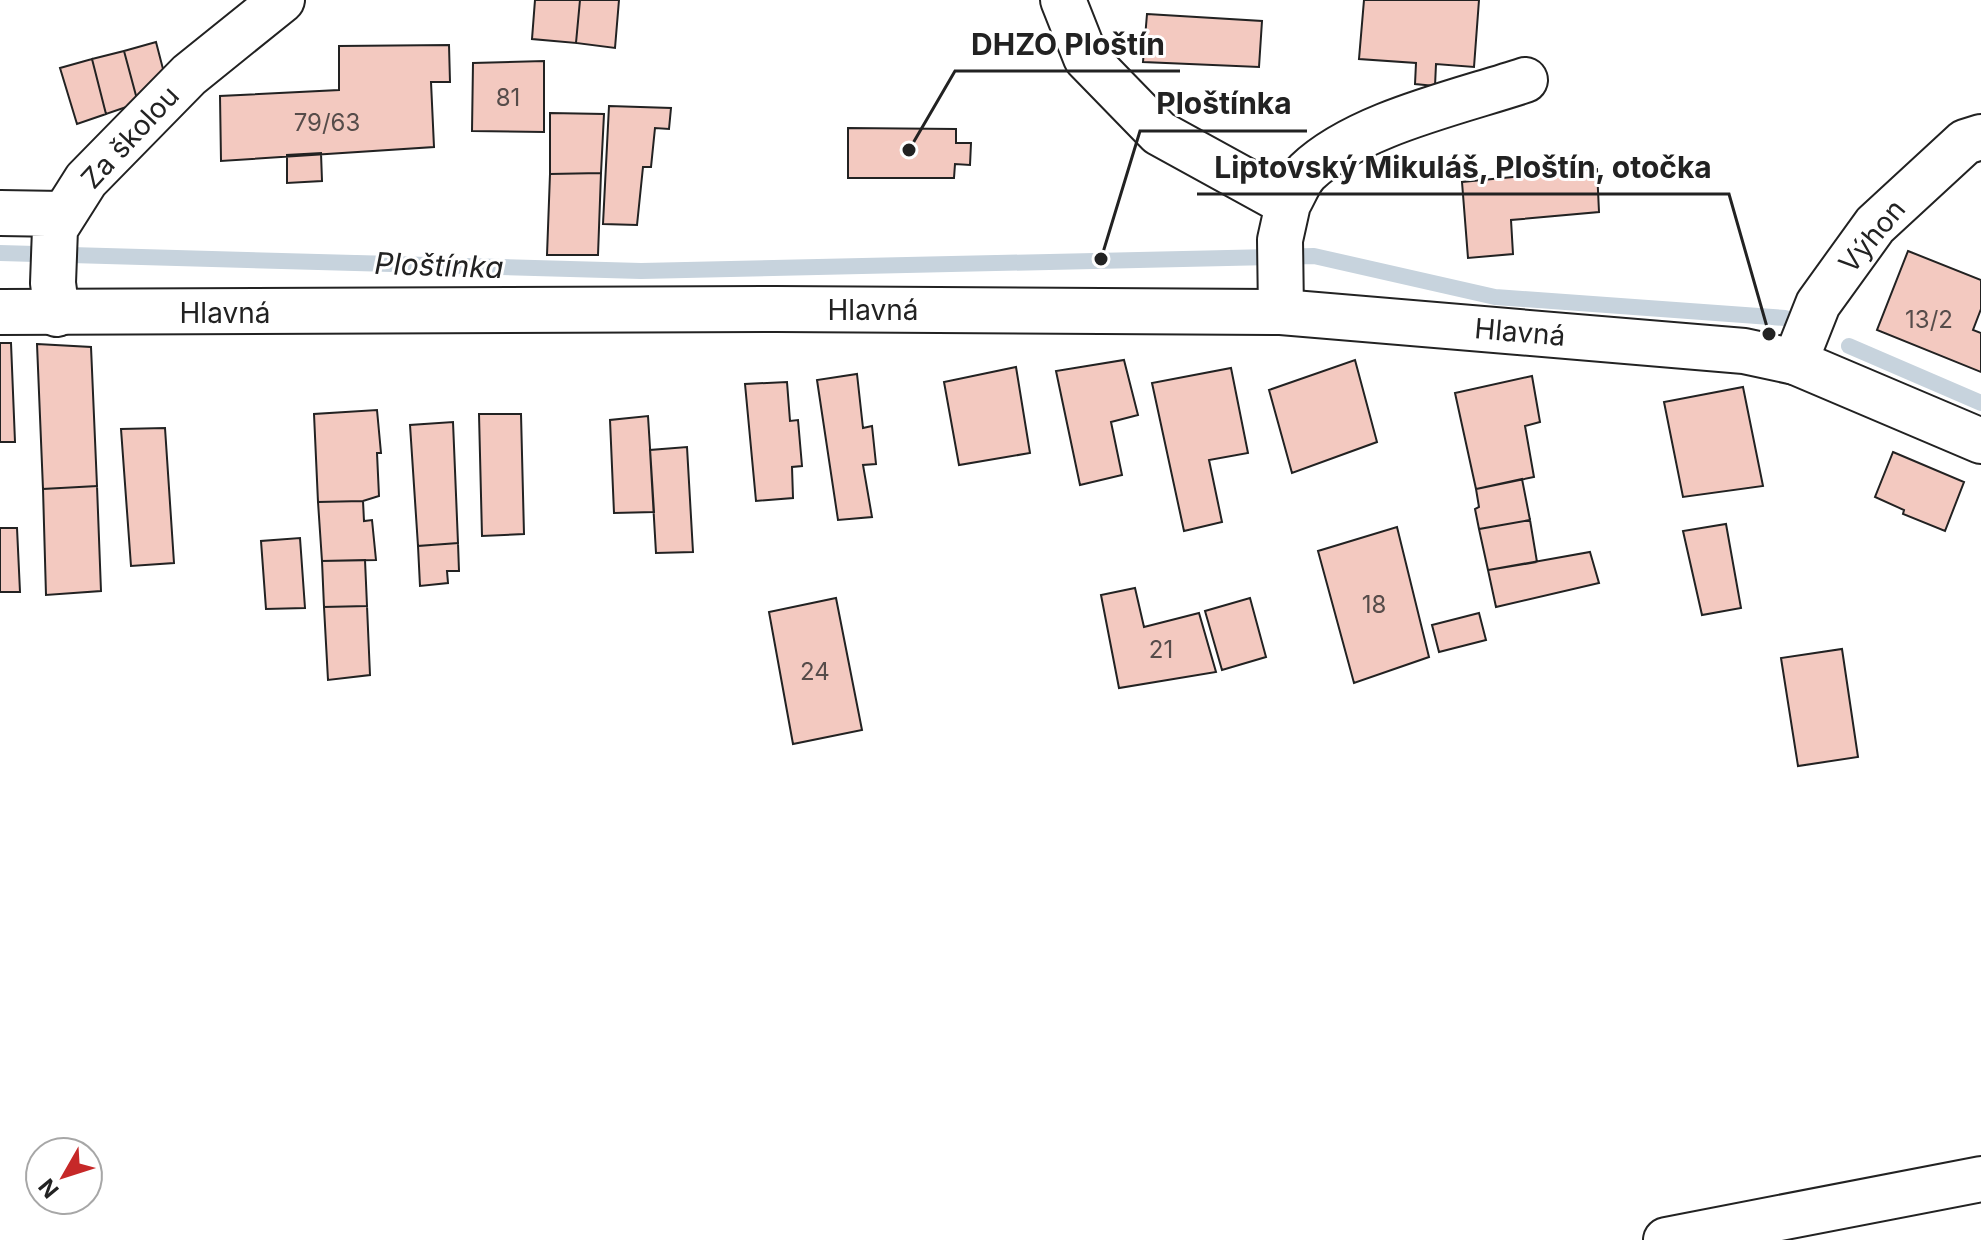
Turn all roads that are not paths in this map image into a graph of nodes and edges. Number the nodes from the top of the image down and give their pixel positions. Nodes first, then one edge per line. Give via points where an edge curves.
1 (282, 0) edge
2 (1063, 0) edge
3 (1525, 80) dead end
4 (1981, 137) edge
5 (0, 213) edge
6 (58, 222) junction
7 (1284, 222) junction
8 (55, 298) junction
9 (1282, 298) junction
10 (0, 312) edge
11 (1795, 362) junction
12 (1981, 441) edge
13 (1981, 1179) edge
14 (1666, 1240) edge

1 - 6 street, Za školou via 189,75 86,180
2 - 7 street via 1086,58 1159,133
3 - 7 street via 1386,125 1335,150 1305,174
4 - 11 street, Výhon via 1965,142 1875,225 1818,304
5 - 6 street
6 - 8 street
7 - 9 street
8 - 9 street, Hlavná via 777,309
8 - 10 street, Hlavná
9 - 11 street, Hlavná via 1744,351
11 - 12 street, Hlavná
13 - 14 street

